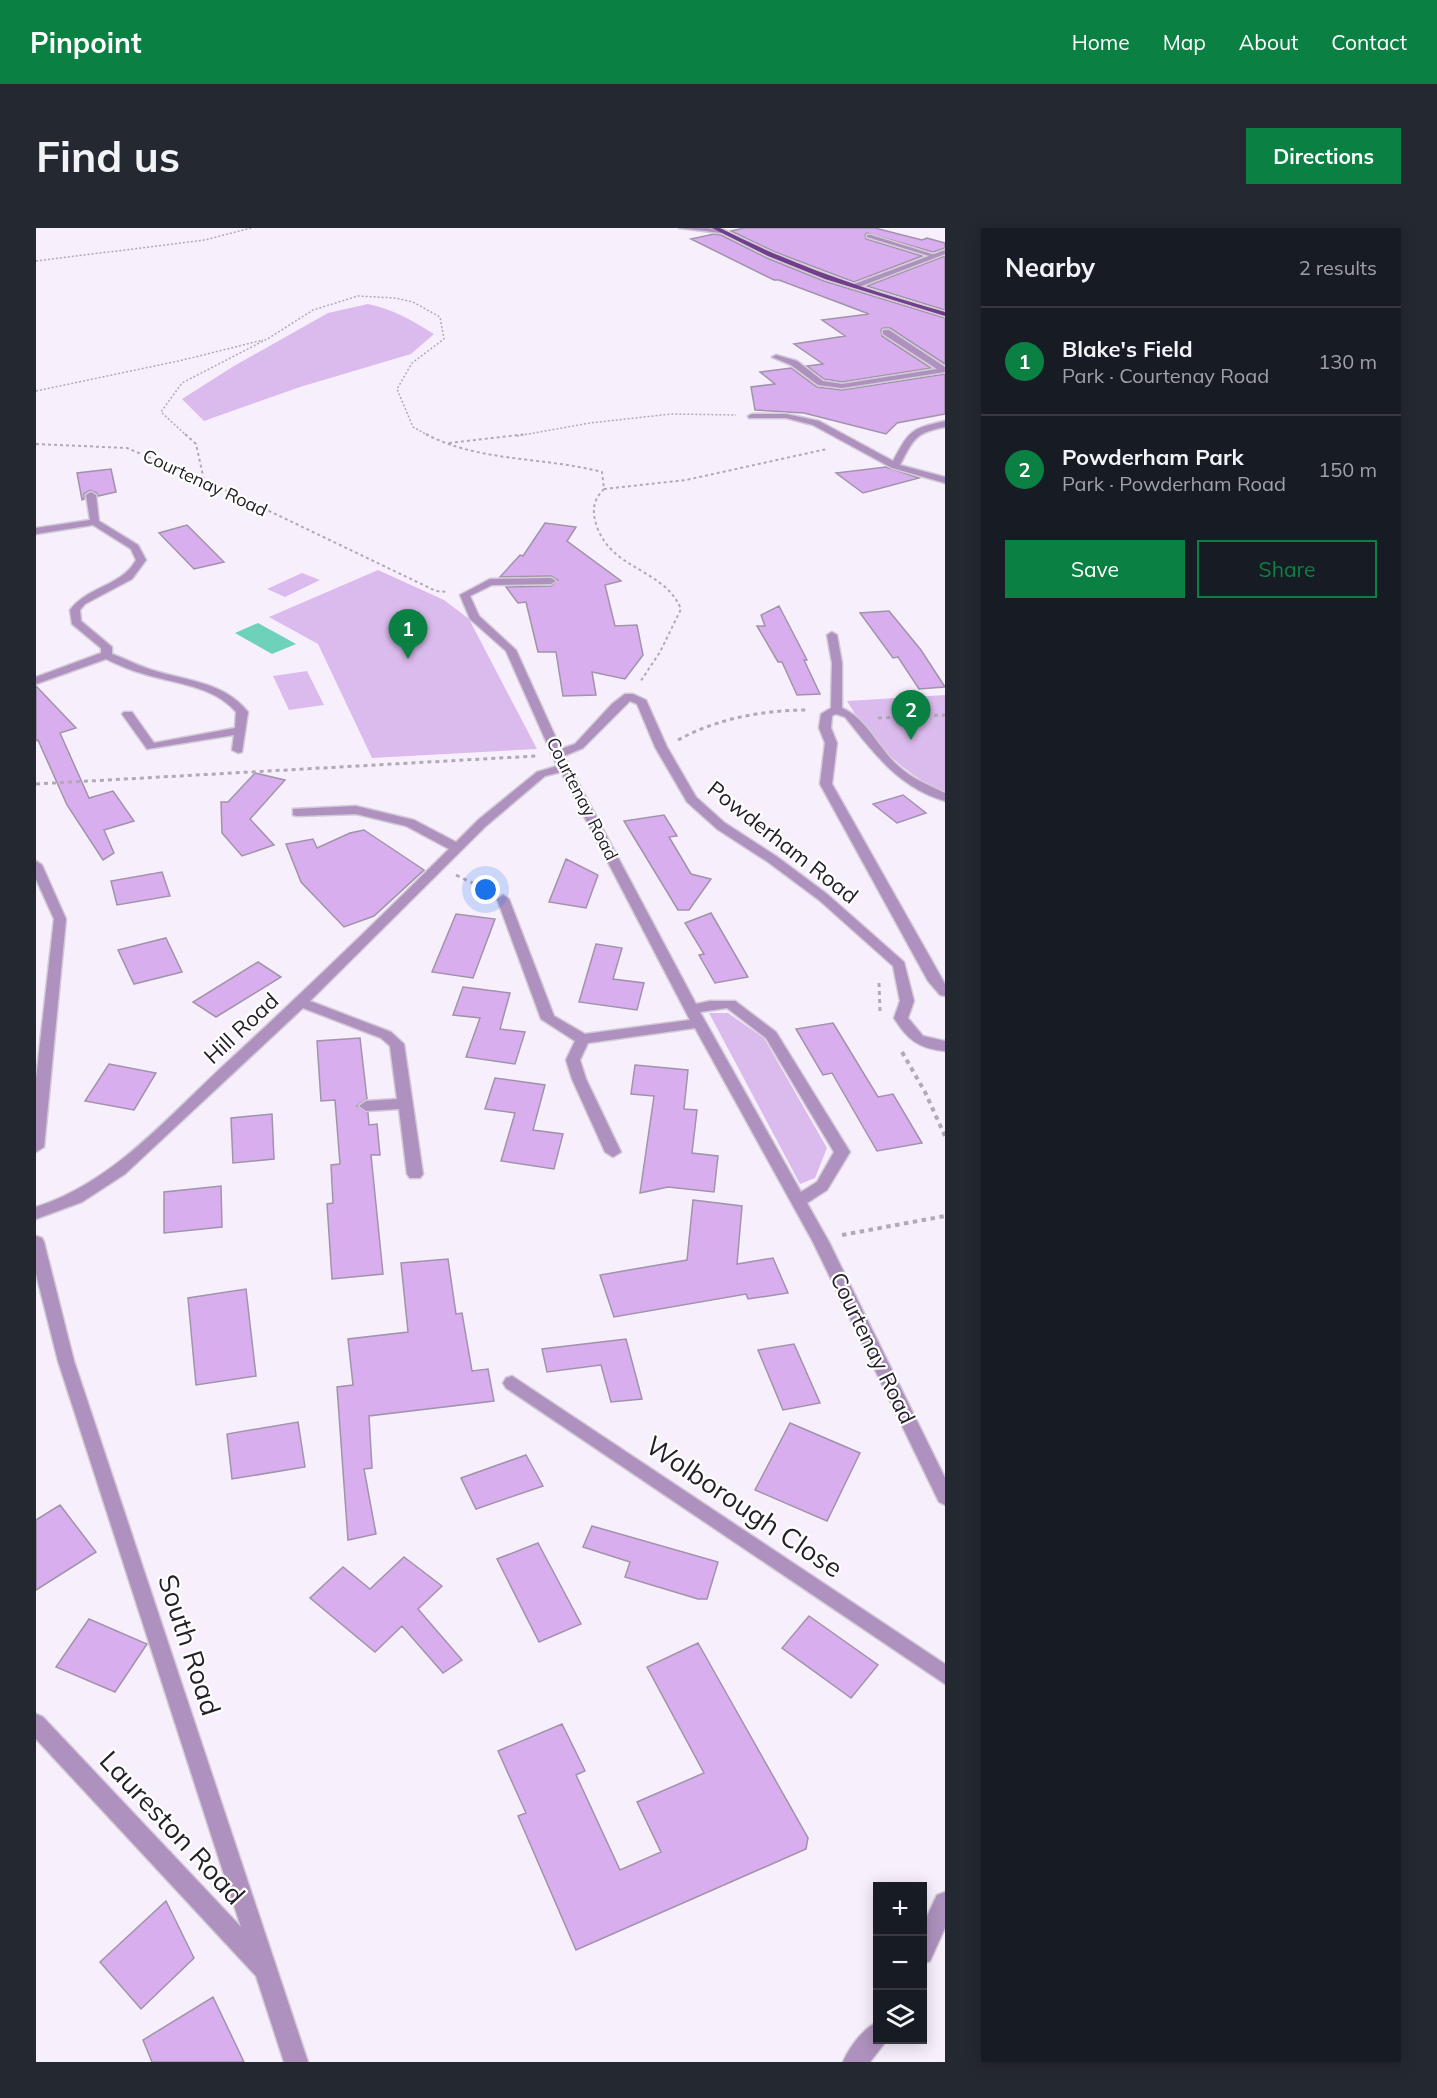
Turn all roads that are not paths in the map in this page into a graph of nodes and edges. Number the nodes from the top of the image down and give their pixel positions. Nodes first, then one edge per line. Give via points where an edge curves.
1 (682, 228) edge
2 (718, 230) edge
3 (870, 236) dead end
4 (945, 252) edge
5 (935, 256) junction
6 (853, 286) junction
7 (945, 314) edge
8 (886, 332) dead end
9 (776, 357) dead end
10 (944, 370) edge
11 (752, 416) road end
12 (945, 424) edge
13 (895, 466) junction
14 (927, 476) junction
15 (945, 480) edge
16 (945, 491) edge
17 (92, 495) dead end
18 (95, 522) junction
19 (36, 531) edge
20 (551, 581) dead end
21 (832, 635) dead end
22 (106, 655) junction
23 (36, 681) edge
24 (836, 710) junction
25 (128, 714) dead end
26 (240, 730) junction
27 (238, 750) dead end
28 (561, 761) junction
29 (945, 797) edge
30 (297, 812) dead end
31 (457, 848) junction
32 (36, 864) edge
33 (503, 899) road end
34 (945, 992) edge
35 (300, 1002) junction
36 (696, 1017) junction
37 (583, 1039) junction
38 (945, 1046) edge
39 (406, 1104) junction
40 (366, 1106) dead end
41 (36, 1147) edge
42 (613, 1152) dead end
43 (415, 1174) dead end
44 (797, 1202) junction
45 (36, 1213) edge
46 (36, 1242) edge
47 (512, 1383) dead end
48 (945, 1497) edge
49 (945, 1675) edge
50 (36, 1724) edge
51 (945, 1903) edge
52 (927, 1942) edge
53 (267, 1971) junction
54 (873, 2039) edge
55 (296, 2062) edge
56 (855, 2062) edge

1 - 2 street
2 - 6 main road
3 - 5 street
4 - 5 street
5 - 6 street
6 - 7 main road
8 - 10 street
9 - 10 street via 794,363 821,383 842,386
11 - 13 street via 786,416 816,423
12 - 13 street via 910,435
13 - 14 street
14 - 15 street
14 - 16 street
17 - 18 street
18 - 19 street
18 - 22 street via 130,543 141,556 134,572 89,596 75,610 76,622 108,649
20 - 28 street, Courtenay Road via 490,582 465,595 474,617 511,650
21 - 24 street via 837,663
22 - 23 street
22 - 26 street via 230,698 242,712
24 - 29 street via 849,715 890,765 909,781
24 - 34 street, Powderham Road via 827,714 825,728 831,743 826,784 935,981
25 - 26 street via 151,747
26 - 27 street
28 - 31 street, Hill Road via 482,823
28 - 36 street, Courtenay Road
28 - 38 street, Powderham Road via 629,696 642,702 661,747 691,799 721,826 823,897 899,965 907,1000 901,1018 911,1036 932,1046
30 - 31 street via 356,810 411,823
31 - 35 street, Hill Road
32 - 41 street via 60,919
33 - 37 street via 548,1019
35 - 39 street via 386,1035 397,1044
35 - 45 street, Hill Road via 132,1160 70,1203
36 - 37 street
36 - 44 street, Courtenay Road
36 - 44 street via 710,1005 730,1004 771,1035 842,1152 822,1186
37 - 42 street via 573,1060
39 - 40 street
39 - 43 street
44 - 48 street, Courtenay Road via 821,1242
46 - 53 street, South Road via 66,1361
47 - 49 street, Wolborough Close
50 - 53 street, Laureston Road
51 - 52 street
53 - 55 street, South Road
54 - 56 street

